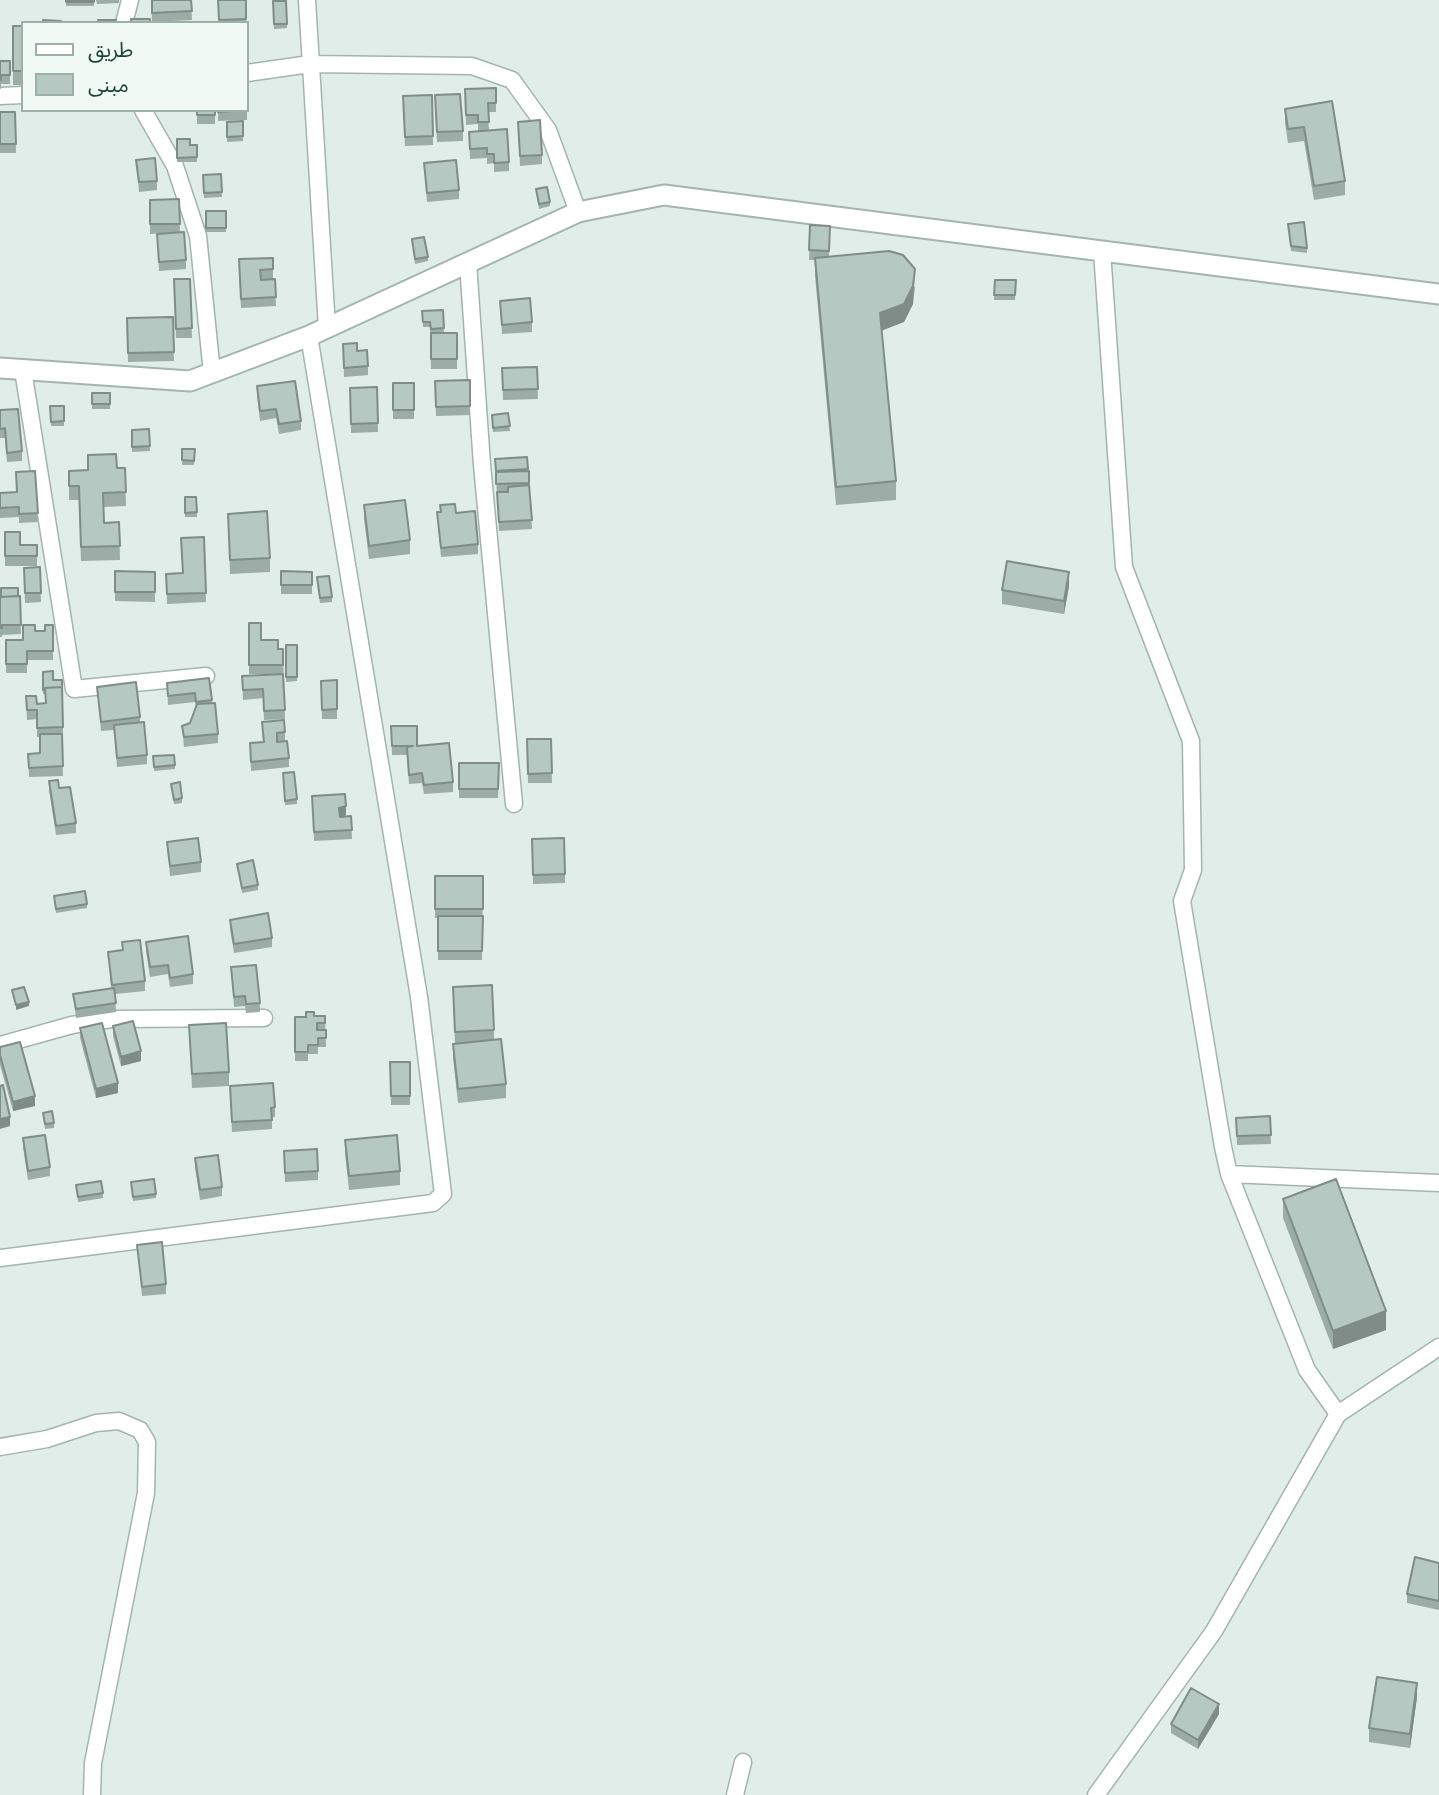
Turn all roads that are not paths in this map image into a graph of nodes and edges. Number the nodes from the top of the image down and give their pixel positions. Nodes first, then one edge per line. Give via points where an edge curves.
1 (130, 0) edge
2 (307, 0) edge
3 (125, 21) edge
4 (310, 64) junction
5 (248, 73) edge
6 (21, 95) edge
7 (0, 96) edge
8 (144, 112) edge
9 (578, 212) junction
10 (1102, 251) junction
11 (468, 263) junction
12 (1439, 294) edge
13 (327, 328) junction
14 (309, 336) junction
15 (0, 368) edge
16 (23, 370) junction
17 (212, 373) junction
18 (206, 676) edge
19 (514, 804) dead end
20 (264, 1018) dead end
21 (0, 1045) edge
22 (1229, 1174) junction
23 (1439, 1182) edge
24 (0, 1258) edge
25 (1439, 1347) edge
26 (1338, 1414) junction
27 (0, 1447) edge
28 (743, 1762) dead end
29 (92, 1795) edge
30 (735, 1795) edge
31 (1096, 1795) edge

1 - 3 street
2 - 4 street
4 - 5 street
4 - 9 street via 472,66 512,80 548,130
4 - 13 street
6 - 7 street
8 - 17 street via 174,166 198,236
9 - 10 street via 664,195
9 - 11 street
10 - 12 street
10 - 22 street via 1124,567 1192,741 1193,870 1182,901
11 - 13 street
11 - 19 street
13 - 14 street
14 - 17 street
14 - 24 street via 419,997 443,1194 433,1203
15 - 16 street
16 - 17 street via 190,382
16 - 18 street via 74,689
20 - 21 street via 111,1019
22 - 23 street
22 - 26 street via 1307,1370
25 - 26 street
26 - 31 street via 1214,1632
27 - 29 street via 119,1421 140,1430 148,1442 146,1493 93,1763
28 - 30 street

